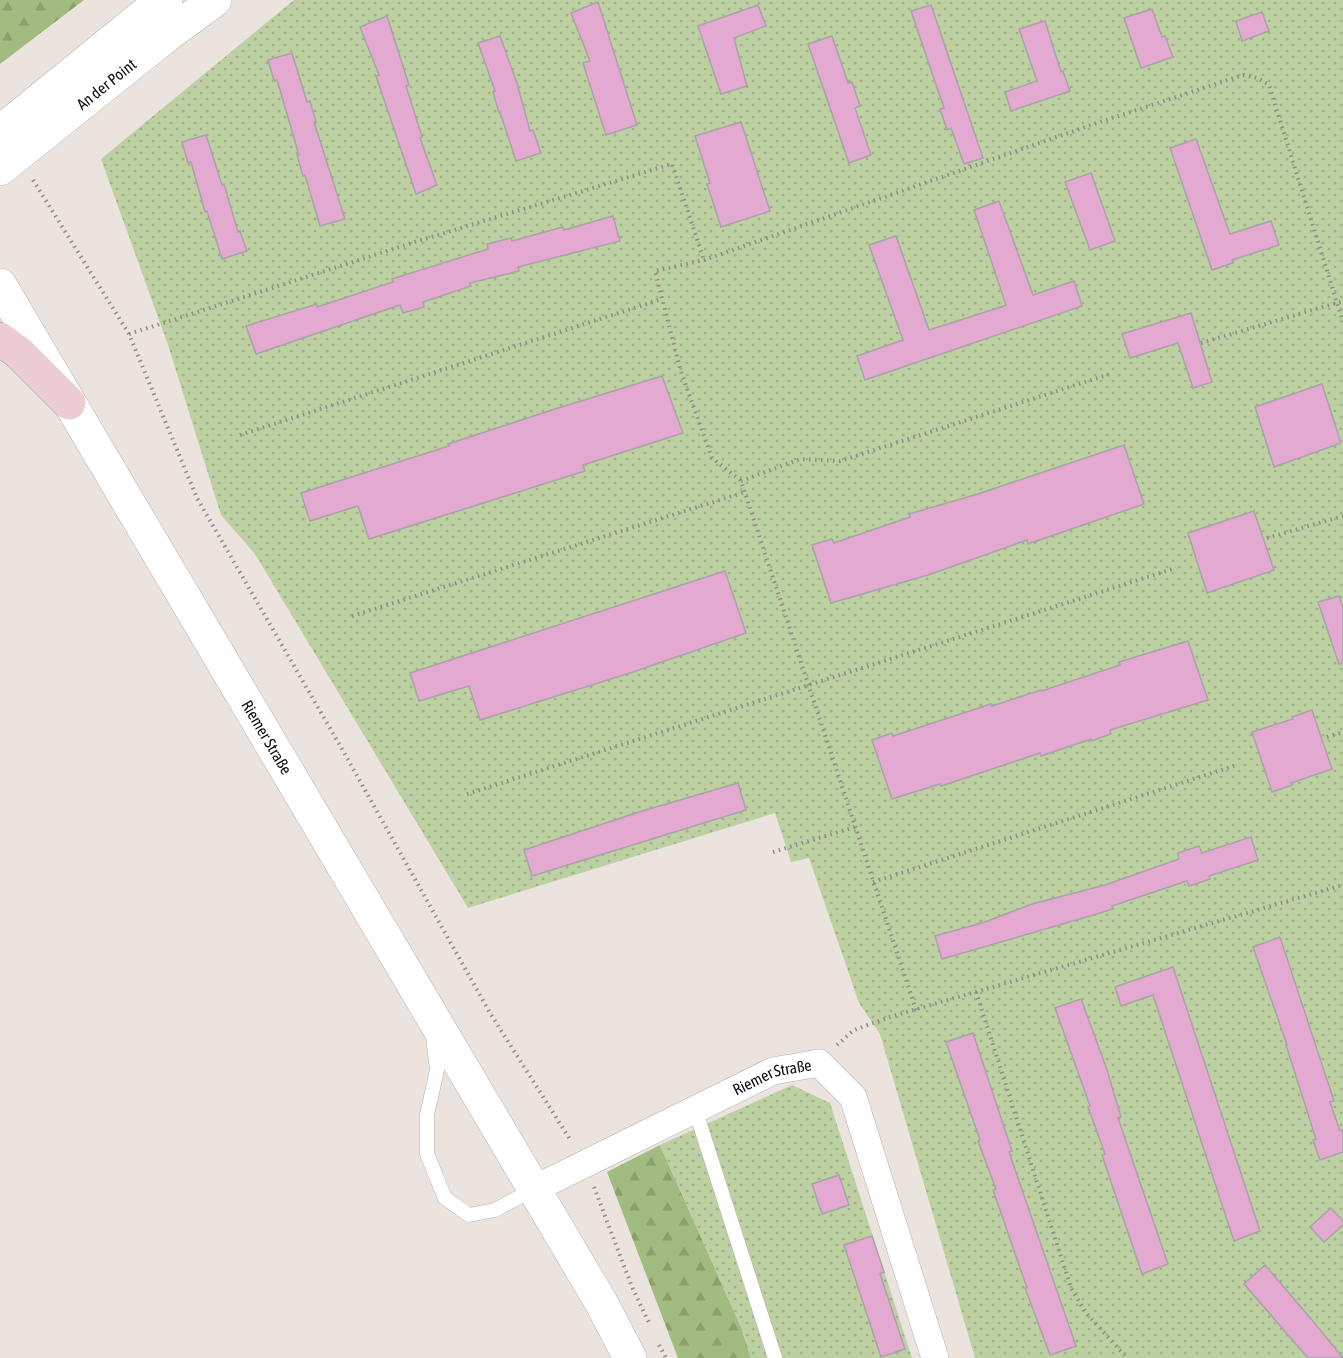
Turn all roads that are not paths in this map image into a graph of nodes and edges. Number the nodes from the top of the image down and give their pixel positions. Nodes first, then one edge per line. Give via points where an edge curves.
1 (132, 0) edge
2 (166, 0) edge
3 (215, 0) edge
4 (0, 106) edge
5 (0, 132) edge
6 (15, 172) edge
7 (0, 285) edge
8 (0, 339) edge
9 (69, 403) junction
10 (431, 1015) junction
11 (695, 1109) junction
12 (534, 1189) junction
13 (630, 1358) edge
14 (775, 1358) edge
15 (935, 1358) edge

1 - 4 street
2 - 5 street, An der Point
3 - 6 street, An der Point via 166,36
7 - 9 street, Riemer Straße
8 - 9 highway
9 - 10 street, Riemer Straße
10 - 12 street, Riemer Straße
10 - 12 lane via 437,1070 427,1115 428,1154 445,1198 469,1215 495,1210
11 - 12 street, Riemer Straße
11 - 14 lane
11 - 15 street, Riemer Straße via 773,1071 819,1063 853,1097
12 - 13 street, Riemer Straße

